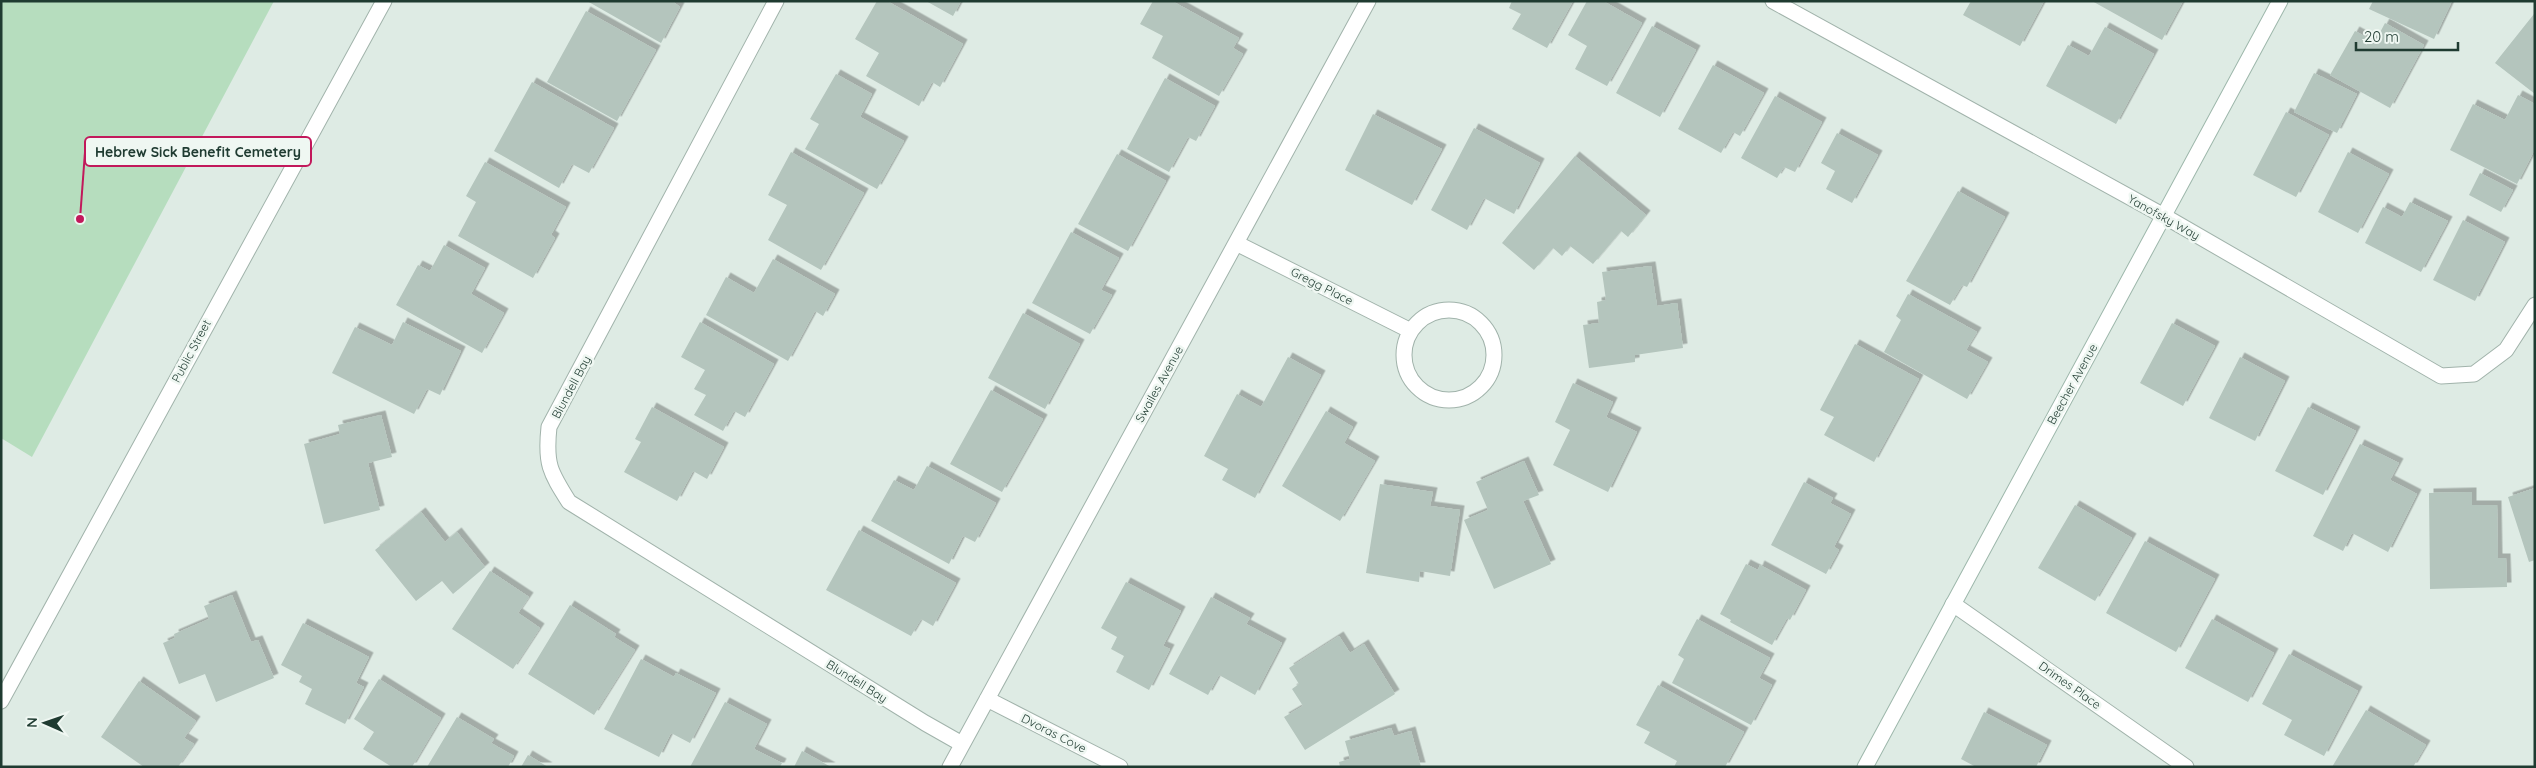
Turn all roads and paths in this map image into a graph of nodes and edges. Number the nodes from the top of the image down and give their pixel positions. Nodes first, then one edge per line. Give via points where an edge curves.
1 (384, 1) edge
2 (776, 1) edge
3 (1368, 1) edge
4 (1773, 1) edge
5 (2280, 1) edge
6 (2164, 216) junction
7 (1236, 243) junction
8 (2535, 305) edge
9 (1409, 330) junction
10 (1954, 604) junction
11 (987, 699) junction
12 (1, 701) edge
13 (962, 744) junction
14 (950, 767) edge
15 (1120, 767) edge
16 (1865, 767) edge
17 (2186, 767) edge

1 - 12 street, Public Street
2 - 13 street, Blundell Bay via 550,428 547,450 551,474 569,502
3 - 7 street, Swailes Avenue
4 - 6 street, Yanofsky Way
5 - 6 street, Beecher Avenue
6 - 8 street, Yanofsky Way via 2441,376 2474,374 2506,350
6 - 10 street, Beecher Avenue
7 - 9 street, Gregg Place
7 - 11 street, Swailes Avenue
9 - 9 street via 1404,360 1408,375 1417,388 1436,399 1452,401 1468,397 1487,381 1493,367 1494,350 1489,333 1466,312 1450,309 1434,312
10 - 16 street, Beecher Avenue
10 - 17 street, Drimes Place
11 - 13 street, Swailes Avenue
11 - 15 street, Dvoras Cove
13 - 14 street, Swailes Avenue

